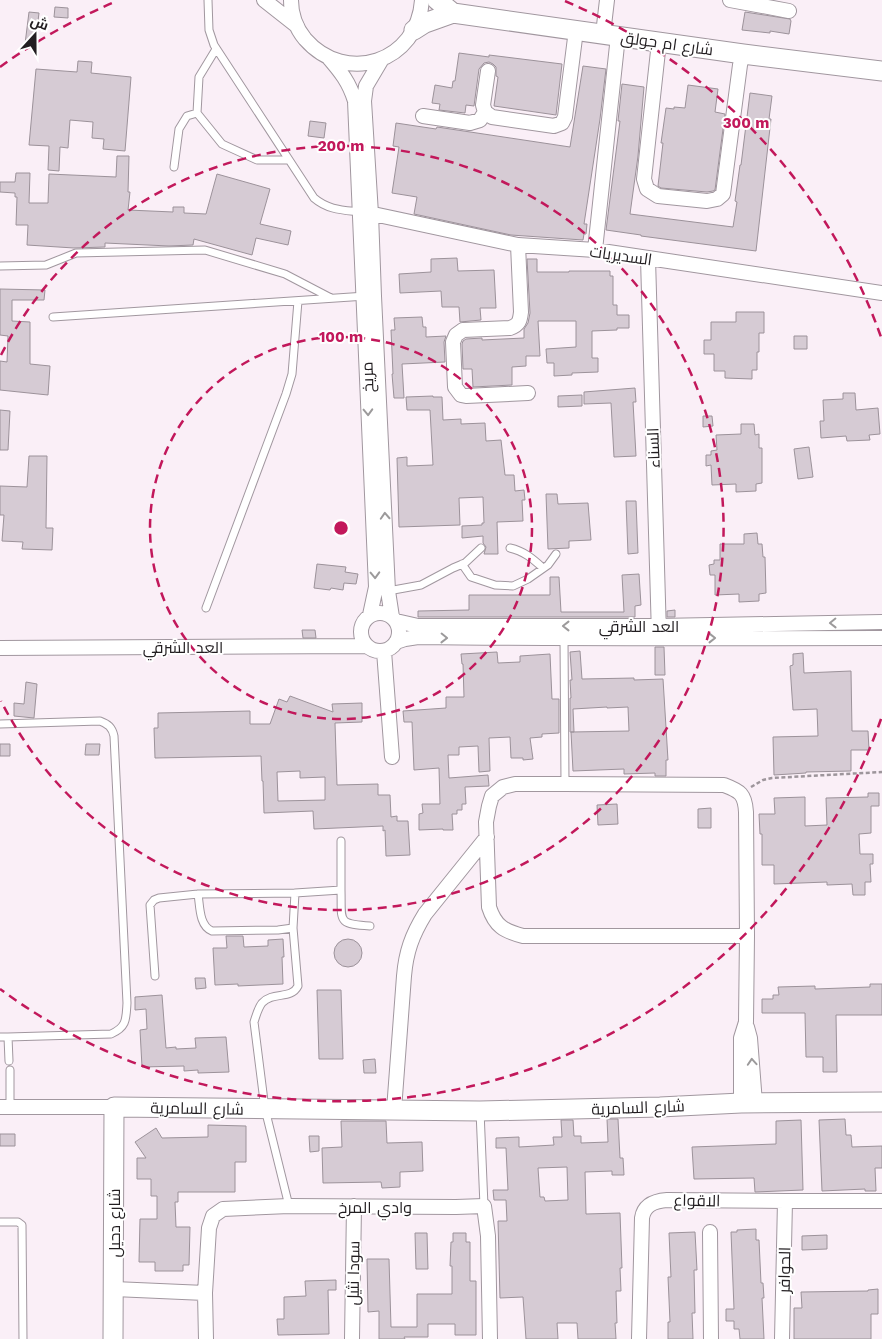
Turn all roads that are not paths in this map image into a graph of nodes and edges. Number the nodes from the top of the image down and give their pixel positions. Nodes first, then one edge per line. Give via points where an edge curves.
1 (208, 0) edge
2 (264, 0) edge
3 (291, 0) edge
4 (422, 0) edge
5 (437, 0) edge
6 (607, 0) edge
7 (730, 0) edge
8 (789, 11) dead end
9 (453, 13) junction
10 (297, 26) junction
11 (414, 30) junction
12 (576, 30) junction
13 (610, 35) junction
14 (659, 42) junction
15 (216, 49) junction
16 (743, 54) junction
17 (328, 57) junction
18 (382, 59) junction
19 (488, 71) dead end
20 (882, 71) edge
21 (485, 112) junction
22 (197, 113) junction
23 (423, 116) dead end
24 (290, 160) junction
25 (174, 167) dead end
26 (366, 213) junction
27 (518, 245) junction
28 (595, 250) junction
29 (648, 259) junction
30 (0, 266) edge
31 (882, 293) edge
32 (369, 296) junction
33 (331, 298) junction
34 (298, 301) junction
35 (53, 317) dead end
36 (528, 393) dead end
37 (481, 548) dead end
38 (510, 548) dead end
39 (556, 554) dead end
40 (462, 564) junction
41 (543, 568) junction
42 (388, 591) junction
43 (206, 608) dead end
44 (370, 616) junction
45 (394, 619) junction
46 (882, 622) edge
47 (658, 632) junction
48 (882, 638) edge
49 (564, 639) junction
50 (396, 642) junction
51 (366, 646) junction
52 (0, 648) edge
53 (384, 651) junction
54 (0, 724) edge
55 (392, 757) dead end
56 (565, 784) junction
57 (487, 837) junction
58 (341, 841) dead end
59 (341, 890) junction
60 (295, 892) junction
61 (198, 894) junction
62 (370, 926) dead end
63 (293, 928) junction
64 (747, 936) junction
65 (154, 976) dead end
66 (4, 1037) edge
67 (9, 1061) dead end
68 (10, 1070) dead end
69 (882, 1102) edge
70 (748, 1103) junction
71 (114, 1106) junction
72 (5, 1107) edge
73 (265, 1108) junction
74 (394, 1110) junction
75 (480, 1111) junction
76 (882, 1200) edge
77 (785, 1201) junction
78 (289, 1206) junction
79 (354, 1206) junction
80 (484, 1206) junction
81 (0, 1222) edge
82 (710, 1232) dead end
83 (114, 1289) junction
84 (206, 1293) junction
85 (23, 1339) edge
86 (113, 1339) edge
87 (206, 1339) edge
88 (352, 1339) edge
89 (490, 1339) edge
90 (639, 1339) edge
91 (711, 1339) edge
92 (782, 1339) edge

1 - 15 lane via 209,30
2 - 10 street
3 - 10 street
4 - 11 street
5 - 9 street
6 - 13 street
7 - 8 street
9 - 11 street, شارع ام جولق
9 - 12 street, شارع ام جولق
10 - 17 street via 310,44
11 - 18 street via 401,47
12 - 13 street, شارع ام جولق
12 - 21 street via 562,123 554,126 492,117
13 - 14 street, شارع ام جولق
13 - 28 street
14 - 16 street, شارع ام جولق
14 - 16 street via 644,179 647,189 658,196 707,201 723,194
15 - 22 lane via 200,77
15 - 24 lane
16 - 20 street, شارع ام جولق
17 - 18 street via 349,64
17 - 26 street, مريخ via 344,76 355,101
18 - 26 street, مريخ via 366,86 364,101
19 - 21 street via 483,105
21 - 23 street via 480,120 470,122
22 - 24 lane via 222,144 257,160
22 - 25 lane via 187,116 179,129
24 - 26 lane via 321,204
26 - 27 street, السديريات
26 - 32 street, مريخ
27 - 28 street, السديريات
27 - 36 street via 522,312 519,323 510,328 463,330 456,335 453,342 455,387 466,396
28 - 29 street, السديريات
29 - 31 street, السديريات
29 - 47 street, السناء
30 - 33 lane via 46,264 76,252 205,250 285,274
32 - 33 lane
42 -> 32 street, مريخ
32 -> 44 street, مريخ via 376,587
33 - 34 lane
34 - 35 lane
34 - 43 lane via 292,374
37 - 40 lane
38 - 41 lane via 521,551
39 - 41 lane
40 - 41 lane via 471,577 495,585 513,586
40 - 42 lane via 422,585
42 - 45 street, مريخ
44 - 45 street via 388,614
44 - 51 street via 361,627 361,637
47 -> 45 street, العد الشرقي via 418,626
45 - 50 street via 399,630
46 -> 47 street, العد الشرقي
47 -> 48 street, العد الشرقي
47 - 49 street, العد الشرقي
50 -> 49 street, العد الشرقي via 418,638
49 - 56 lane
50 - 53 street
51 - 52 street, العد الشرقي
51 - 53 street
53 - 55 street
54 - 66 lane via 100,722 108,724 112,730 126,1003 126,1020 118,1031 111,1034
56 - 57 street via 502,787 492,796 486,822
56 - 64 street via 724,785 742,794 746,802
57 - 64 street via 489,907 492,917 508,932 523,936
57 - 74 street via 425,914 410,944 404,976
58 - 59 lane
59 - 60 lane
59 - 62 lane via 345,922
60 - 61 lane
60 - 63 lane
61 - 63 lane via 204,925 212,931
61 - 65 lane via 159,898 150,906
63 - 73 lane via 298,986 291,994 275,995 263,1002 254,1022
64 - 70 street
66 - 67 lane
68 - 72 lane
69 - 70 street, شارع السامرية
70 - 75 street, شارع السامرية
71 - 72 street, شارع السامرية
71 - 73 street, شارع السامرية
71 - 83 street, شارع دحيل
73 - 74 street, شارع السامرية
73 - 78 lane
74 - 75 street, شارع السامرية
75 - 80 lane
76 - 77 street, الاقواع
77 - 90 street, الاقواع via 666,1200 649,1205 642,1218
77 - 92 street, الحوافر
78 - 79 street, وادي المرخ
78 - 84 street, وادي المرخ via 223,1210 213,1216 209,1228
79 - 80 street, وادي المرخ
79 - 88 street, سودا نثيل
80 - 89 street via 488,1236
81 - 85 lane via 22,1225
82 - 91 street
83 - 84 street
83 - 86 street, شارع دحيل
84 - 87 street, وادي المرخ

